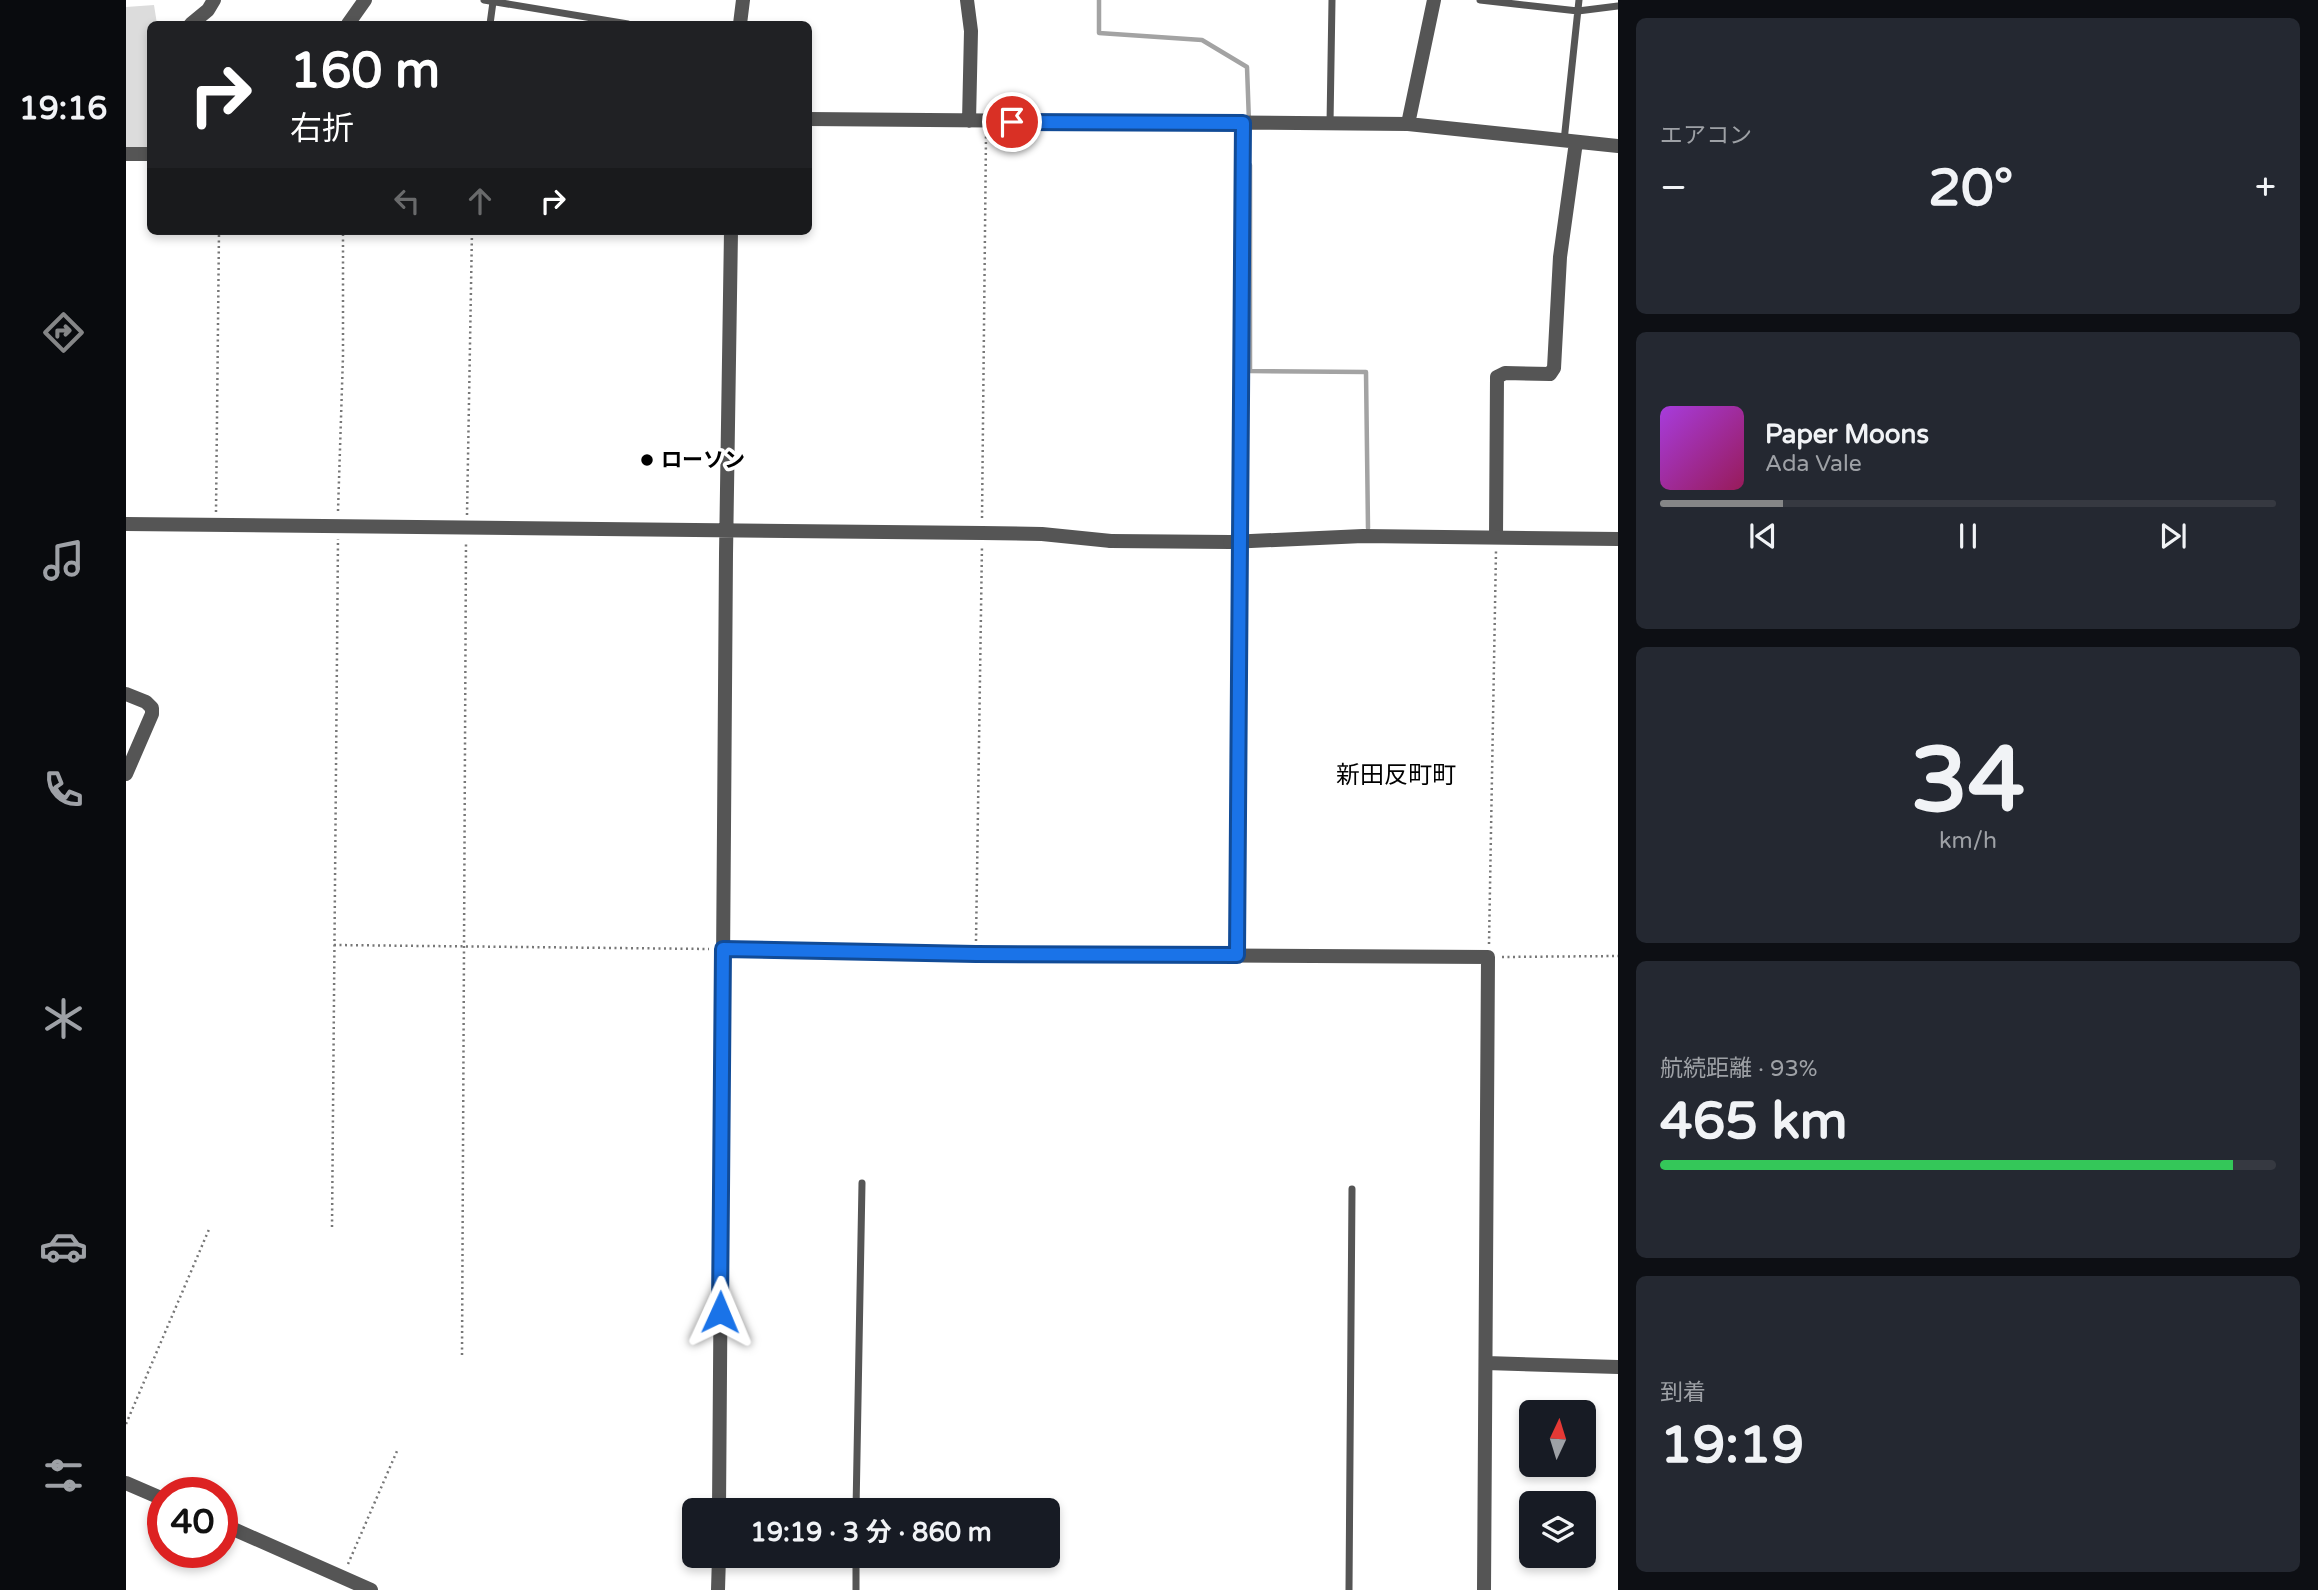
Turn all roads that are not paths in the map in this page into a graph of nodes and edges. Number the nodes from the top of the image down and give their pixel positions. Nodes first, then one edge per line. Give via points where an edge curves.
1 (214, 0) edge
2 (365, 0) edge
3 (484, 0) edge
4 (743, 0) edge
5 (967, 0) edge
6 (1332, 0) edge
7 (1434, 0) edge
8 (1480, 0) edge
9 (1579, 0) edge
10 (493, 2) edge
11 (1618, 6) edge
12 (1578, 10) junction
13 (195, 21) edge
14 (350, 21) edge
15 (490, 21) edge
16 (610, 21) edge
17 (740, 21) edge
18 (812, 120) edge
19 (969, 121) junction
20 (1243, 123) junction
21 (1330, 124) junction
22 (1408, 124) junction
23 (1570, 141) junction
24 (1618, 146) edge
25 (126, 154) edge
26 (147, 154) edge
27 (731, 235) edge
28 (126, 524) edge
29 (726, 530) junction
30 (1496, 537) junction
31 (1618, 539) edge
32 (1235, 542) junction
33 (126, 694) edge
34 (126, 774) edge
35 (723, 949) junction
36 (1237, 955) junction
37 (862, 1183) dead end
38 (1352, 1189) dead end
39 (1486, 1363) junction
40 (1618, 1367) edge
41 (126, 1483) edge
42 (147, 1492) edge
43 (719, 1498) edge
44 (856, 1498) edge
45 (238, 1531) edge
46 (719, 1568) edge
47 (856, 1568) edge
48 (371, 1590) edge
49 (718, 1590) edge
50 (856, 1590) edge
51 (1349, 1590) edge
52 (1484, 1590) edge

1 - 13 street
2 - 14 street
3 - 10 lane
4 - 17 street
5 - 19 street via 971,30
6 - 21 lane
7 - 22 street
8 - 12 lane
9 - 12 lane
10 - 15 lane
10 - 16 lane
11 - 12 lane
12 - 23 lane
18 - 19 street
19 - 20 street
20 - 21 street
20 - 32 street
21 - 22 street
22 - 23 street
23 - 24 street
23 - 30 street via 1554,368 1550,374 1505,373 1497,377
25 - 26 street
27 - 29 street
28 - 29 street
29 - 32 street
29 - 35 street
30 - 31 street
30 - 32 street via 1363,536
32 - 36 street
33 - 34 street via 152,708
35 - 36 street
35 - 43 street
36 - 39 street via 1488,957
37 - 44 lane
38 - 51 lane
39 - 40 street
39 - 52 street
41 - 42 street
45 - 48 street
46 - 49 street
47 - 50 lane

